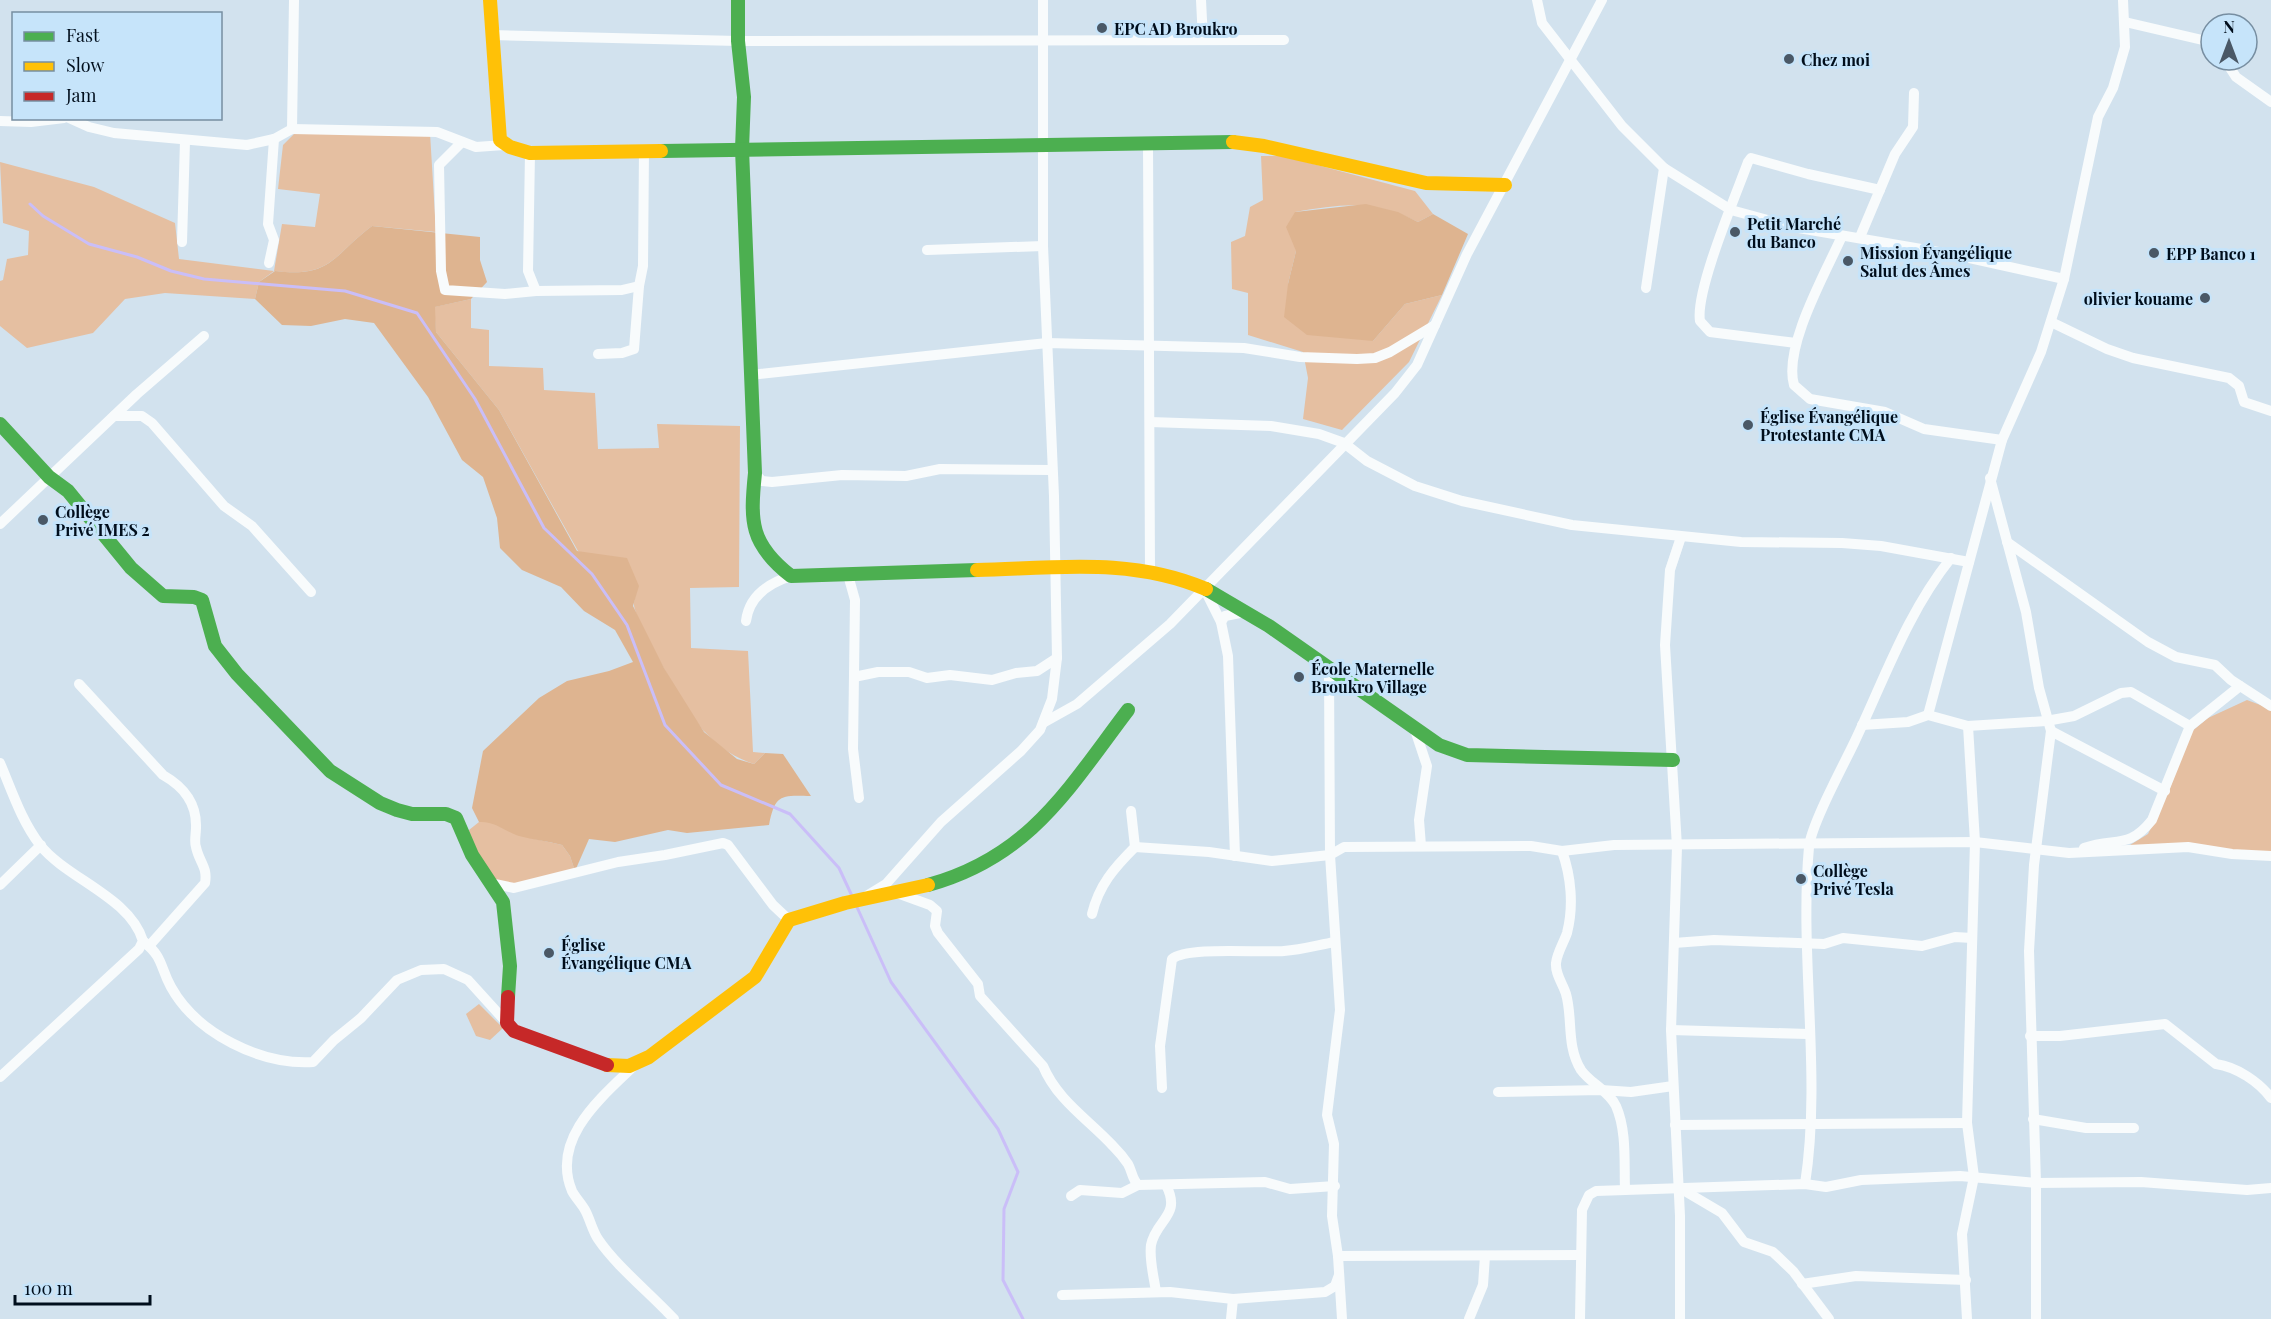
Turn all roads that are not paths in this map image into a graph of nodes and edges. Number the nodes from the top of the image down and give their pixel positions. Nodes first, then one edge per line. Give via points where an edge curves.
1 (294, 0) edge
2 (490, 0) edge
3 (738, 0) edge
4 (1043, 0) edge
5 (1201, 0) edge
6 (1537, 0) edge
7 (1602, 0) edge
8 (2123, 0) edge
9 (2125, 22) junction
10 (490, 35) junction
11 (2199, 39) edge
12 (1043, 40) junction
13 (1203, 40) junction
14 (1284, 40) dead end
15 (738, 41) junction
16 (1571, 59) junction
17 (2233, 72) edge
18 (1914, 93) dead end
19 (2271, 102) edge
20 (53, 120) edge
21 (73, 120) edge
22 (0, 121) edge
23 (292, 129) junction
24 (274, 138) junction
25 (185, 141) junction
26 (462, 142) junction
27 (1043, 143) junction
28 (1148, 143) junction
29 (504, 145) junction
30 (742, 149) junction
31 (644, 150) junction
32 (530, 153) junction
33 (1664, 168) junction
34 (1504, 185) junction
35 (1880, 190) junction
36 (1731, 210) junction
37 (1842, 236) junction
38 (1860, 237) junction
39 (182, 243) dead end
40 (1042, 246) junction
41 (927, 250) dead end
42 (269, 263) dead end
43 (2064, 279) junction
44 (639, 286) junction
45 (1646, 288) dead end
46 (536, 291) junction
47 (2051, 322) junction
48 (1435, 326) junction
49 (204, 336) dead end
50 (1047, 343) junction
51 (1796, 343) junction
52 (1149, 347) junction
53 (598, 354) dead end
54 (751, 375) junction
55 (2271, 411) edge
56 (114, 416) junction
57 (1150, 422) junction
58 (0, 424) edge
59 (2002, 440) junction
60 (1344, 443) junction
61 (1052, 470) junction
62 (755, 473) junction
63 (50, 477) junction
64 (1990, 478) junction
65 (0, 524) edge
66 (1681, 537) junction
67 (2007, 542) junction
68 (1951, 558) junction
69 (1969, 562) junction
70 (1055, 570) junction
71 (1150, 570) junction
72 (848, 575) junction
73 (791, 576) junction
74 (1204, 588) junction
75 (311, 592) dead end
76 (1245, 612) junction
77 (746, 621) dead end
78 (1221, 622) junction
79 (1057, 658) junction
80 (1329, 670) junction
81 (854, 677) junction
82 (80, 684) dead end
83 (2240, 686) junction
84 (2271, 706) edge
85 (1128, 710) dead end
86 (1928, 715) junction
87 (1043, 723) junction
88 (1862, 725) junction
89 (1968, 726) junction
90 (2048, 726) junction
91 (2190, 726) junction
92 (1415, 730) junction
93 (1673, 760) junction
94 (0, 763) edge
95 (2165, 791) junction
96 (859, 798) dead end
97 (1131, 811) dead end
98 (1975, 842) junction
99 (1809, 844) junction
100 (41, 845) junction
101 (1421, 846) junction
102 (1135, 847) junction
103 (1677, 847) junction
104 (2036, 848) junction
105 (1562, 851) junction
106 (2068, 853) junction
107 (1330, 855) junction
108 (1235, 856) junction
109 (2271, 856) edge
110 (490, 883) junction
111 (886, 884) junction
112 (0, 885) edge
113 (898, 894) junction
114 (861, 900) junction
115 (1092, 914) dead end
116 (789, 920) junction
117 (1972, 938) junction
118 (1335, 942) junction
119 (1808, 942) junction
120 (146, 943) junction
121 (1674, 943) junction
122 (507, 1023) junction
123 (1671, 1030) junction
124 (1808, 1035) junction
125 (2030, 1036) junction
126 (636, 1064) junction
127 (0, 1077) edge
128 (1673, 1086) junction
129 (1162, 1088) dead end
130 (1601, 1090) junction
131 (1498, 1092) dead end
132 (2271, 1098) edge
133 (2033, 1119) junction
134 (1811, 1123) junction
135 (1967, 1123) junction
136 (1675, 1125) junction
137 (2134, 1128) dead end
138 (1974, 1176) junction
139 (2036, 1183) junction
140 (1805, 1184) junction
141 (1138, 1185) junction
142 (1166, 1185) junction
143 (1335, 1186) junction
144 (1678, 1187) junction
145 (2271, 1188) edge
146 (1625, 1189) junction
147 (1071, 1196) dead end
148 (1581, 1255) junction
149 (1338, 1256) junction
150 (1485, 1256) junction
151 (1340, 1274) junction
152 (1966, 1280) junction
153 (1802, 1284) junction
154 (1156, 1292) junction
155 (1062, 1295) dead end
156 (1233, 1299) junction
157 (674, 1319) edge
158 (1231, 1319) edge
159 (1341, 1319) edge
160 (1469, 1319) edge
161 (1580, 1319) edge
162 (1680, 1319) edge
163 (1829, 1319) edge
164 (1967, 1319) edge
165 (2036, 1319) edge

1 - 23 street
2 - 10 street
3 - 15 street
4 - 12 street
5 - 13 street
6 - 16 street via 1542,23
7 - 16 street
8 - 9 street
9 - 11 street
9 - 43 street via 2125,46 2113,88 2098,117
10 - 15 street
10 - 29 street via 500,140
12 - 13 street
12 - 15 street
12 - 27 street
13 - 14 street
15 - 30 street via 744,97
16 - 33 street via 1622,126
16 - 34 street
17 - 19 street
18 - 35 street via 1913,127 1895,154
20 - 22 street
21 - 25 street via 101,130
23 - 24 street
23 - 26 street via 437,132
24 - 25 street via 247,145
24 - 42 street via 268,224 274,240
25 - 39 street
26 - 29 street via 477,147
26 - 46 street via 439,165 441,271 445,290 505,294
27 - 28 street
27 - 30 street
27 - 40 street
28 - 34 street via 1232,142 1426,183
28 - 52 street
29 - 32 street
30 - 31 street
30 - 54 street
31 - 32 street
31 - 44 street via 643,266
32 - 46 street via 528,271
33 - 36 street
33 - 45 street
34 - 48 street
35 - 36 street via 1751,158
35 - 38 street
36 - 37 street
36 - 51 street via 1701,302 1700,321 1710,332
37 - 38 street
37 - 51 street
38 - 43 street
40 - 41 street
40 - 50 street
43 - 47 street
44 - 46 street via 622,290
44 - 53 street via 634,349
47 - 55 street via 2133,358 2229,378 2239,386 2244,402
47 - 59 street
48 - 52 street via 1375,358 1300,357 1244,348
48 - 60 street via 1416,365 1395,393
49 - 56 street
50 - 52 street
50 - 54 street
50 - 61 street
51 - 59 street via 1792,376 1801,393 1810,399 1885,412 1924,429
52 - 57 street
54 - 62 street
56 - 63 street
56 - 75 street via 142,416 152,423 224,507 252,526
57 - 60 street via 1296,428
57 - 71 street
58 - 63 street
59 - 64 street
60 - 66 street via 1367,461 1415,486 1462,501 1572,525
60 - 74 street
61 - 62 street via 940,469 906,476 842,475 772,482 762,481
61 - 70 street
62 - 73 street via 751,509 754,537 769,561
63 - 65 street
63 - 110 street via 68,491 131,568 163,596 202,600 215,646 308,751 330,771 380,803 412,814 446,814 456,818
64 - 67 street
64 - 69 street
66 - 68 street via 1881,546
66 - 93 street via 1670,570 1666,600
67 - 83 street via 2148,642 2176,657 2215,664
67 - 90 street via 2026,612
68 - 69 street
68 - 88 street via 1928,586
69 - 86 street
70 - 71 street via 1116,566
70 - 72 street
70 - 79 street
71 - 74 street
72 - 73 street
72 - 81 street via 855,600
73 - 77 street via 771,582 747,610
74 - 76 street
74 - 78 street
74 - 87 street via 1170,624 1077,704
76 - 78 street via 1225,616
76 - 80 street
78 - 108 street via 1232,694
79 - 81 street via 1037,671 992,680 950,675 927,678 909,672
79 - 87 street via 1052,699
80 - 92 street
80 - 107 street
81 - 96 street via 853,749
82 - 120 street via 163,775 179,783 195,812 196,848 207,872 205,883
83 - 84 street
83 - 91 street
85 - 113 street via 1041,822 1017,844 957,878
86 - 88 street via 1908,722
86 - 89 street
87 - 111 street via 1021,751 941,822
88 - 99 street
89 - 90 street
89 - 98 street
90 - 91 street via 2131,692
90 - 95 street
90 - 104 street
91 - 95 street
92 - 93 street via 1439,745 1467,755
92 - 101 street via 1427,766 1419,820
93 - 103 street
94 - 100 street via 16,806
95 - 106 street via 2152,820 2137,837
97 - 102 street
98 - 99 street
98 - 104 street
98 - 117 street
99 - 103 street
99 - 119 street
100 - 112 street
100 - 120 street via 63,867 106,895 140,930
101 - 105 street via 1531,846
101 - 107 street via 1344,847
102 - 108 street
102 - 115 street via 1109,872
103 - 105 street via 1614,845
103 - 121 street
104 - 106 street
104 - 125 street via 2029,951
105 - 130 street via 1569,873 1570,906 1568,930 1556,963 1566,994 1568,1027 1577,1061
106 - 109 street via 2188,847
107 - 108 street via 1272,861
107 - 118 street
110 - 116 street via 514,888 618,862 723,843 729,845 773,905
110 - 122 street via 503,902 509,945
111 - 113 street
111 - 114 street
113 - 114 street
113 - 141 street via 930,905 938,912 938,933 978,984 980,996 1043,1066 1048,1080 1071,1108 1114,1146
114 - 116 street
116 - 126 street via 763,966 741,990
117 - 119 street via 1955,937 1923,946 1843,938 1824,944
117 - 135 street
118 - 129 street via 1287,951 1195,951 1172,958 1160,1046
118 - 143 street via 1340,1010 1328,1115
119 - 121 street
119 - 124 street
120 - 122 street via 158,953 171,988 195,1016 220,1035 272,1060 313,1062 396,980 421,970 444,969 468,980
120 - 127 street
121 - 123 street
122 - 126 street via 514,1031 596,1061 623,1067
123 - 124 street
123 - 128 street
124 - 134 street
125 - 132 street via 2165,1024 2216,1064 2260,1084
125 - 133 street
126 - 157 street via 578,1127 568,1149 568,1173 572,1191 596,1236
128 - 130 street via 1631,1092
128 - 136 street
130 - 131 street
130 - 146 street via 1615,1104 1620,1119
133 - 137 street via 2086,1128
133 - 139 street
134 - 135 street
134 - 136 street
134 - 140 street
135 - 138 street
136 - 144 street
138 - 139 street
138 - 140 street via 1861,1180 1826,1187
138 - 152 street via 1962,1234
139 - 145 street via 2141,1182 2247,1190
139 - 165 street
140 - 144 street
141 - 142 street
141 - 147 street via 1122,1193 1080,1190
142 - 143 street via 1265,1182 1290,1189
142 - 154 street via 1172,1197 1171,1206 1152,1242 1150,1255
143 - 149 street via 1332,1216
144 - 146 street
144 - 153 street via 1722,1213 1744,1242 1773,1252
144 - 162 street
146 - 148 street via 1589,1194 1582,1210
148 - 150 street
148 - 161 street
149 - 150 street
149 - 151 street
150 - 160 street via 1483,1285
151 - 156 street via 1335,1286 1325,1292
151 - 159 street
152 - 153 street via 1856,1276
152 - 164 street
153 - 163 street
154 - 155 street
154 - 156 street
156 - 158 street

